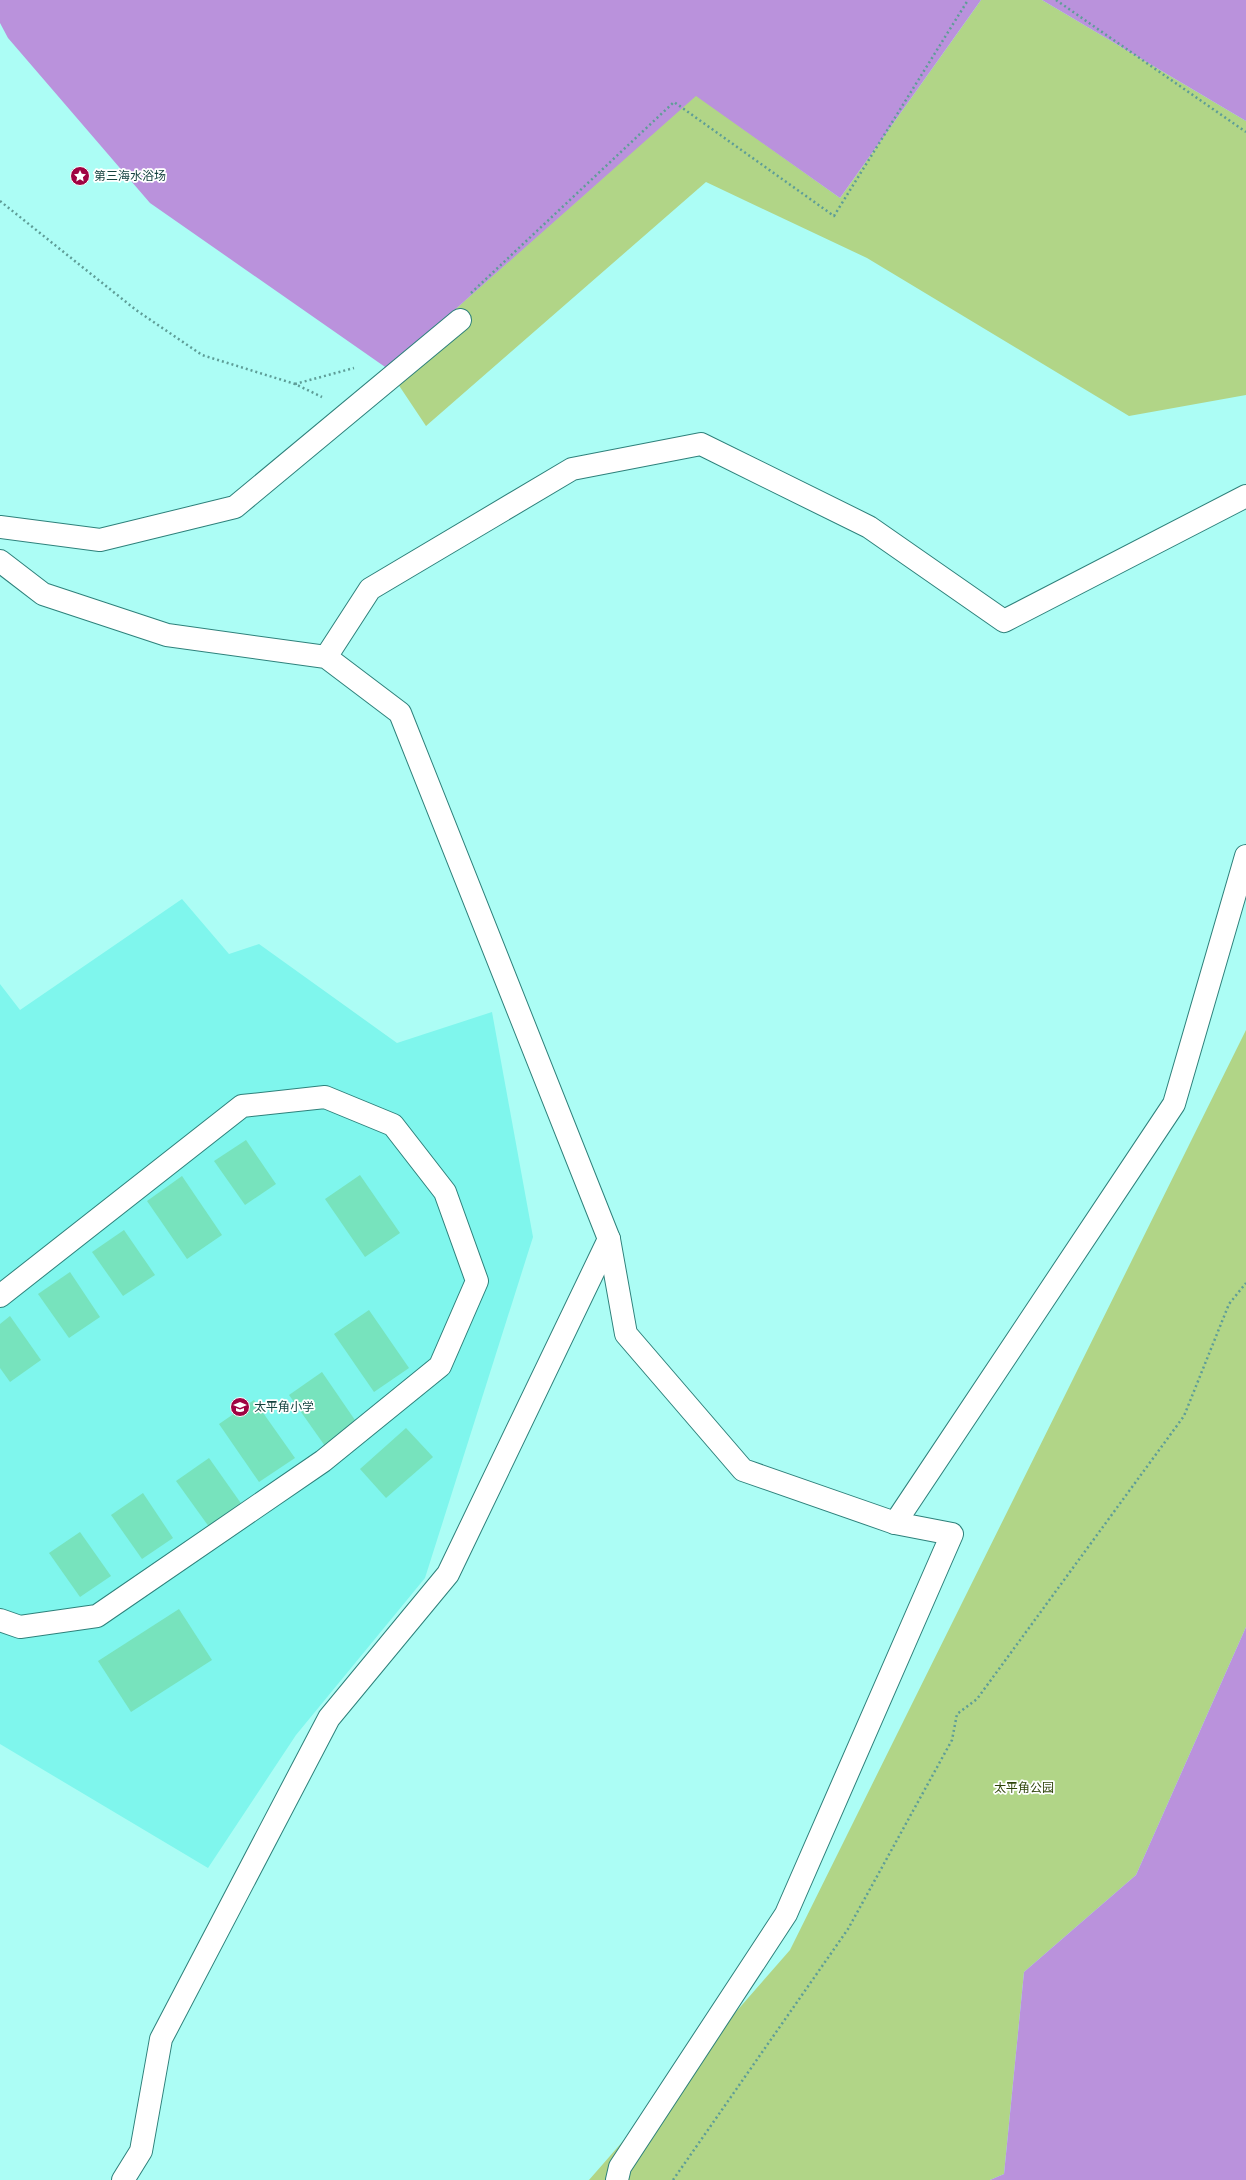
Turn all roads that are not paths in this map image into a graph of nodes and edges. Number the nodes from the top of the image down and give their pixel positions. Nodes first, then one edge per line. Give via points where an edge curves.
1 (460, 320) dead end
2 (1246, 496) edge
3 (0, 527) edge
4 (0, 561) edge
5 (326, 657) junction
6 (1246, 856) edge
7 (609, 1239) junction
8 (0, 1296) edge
9 (894, 1524) junction
10 (0, 1620) edge
11 (123, 2180) edge
12 (617, 2180) edge

1 - 3 street via 235,507 100,540
2 - 5 street via 1004,621 869,527 701,444 572,469 370,589
4 - 5 street via 43,594 167,635
5 - 7 street via 400,713
6 - 9 street via 1174,1104
7 - 9 street via 626,1334 743,1470
7 - 11 street via 448,1574 329,1718 161,2039 141,2151
8 - 10 street via 242,1106 325,1097 393,1124 446,1192 477,1281 440,1366 323,1462 97,1616 20,1628
9 - 12 street via 952,1534 786,1914 620,2167

